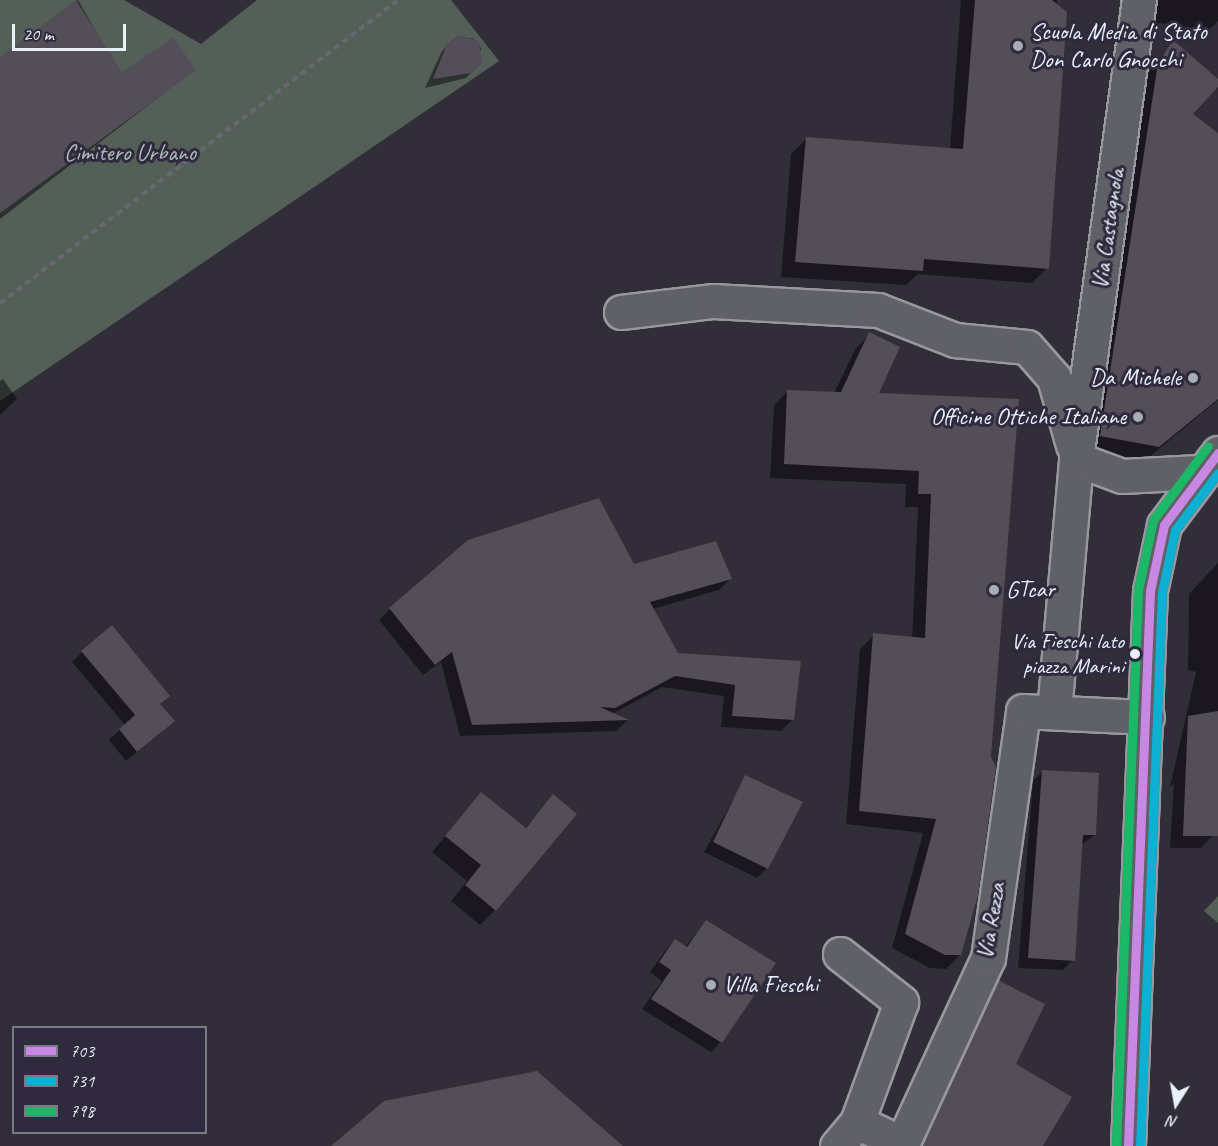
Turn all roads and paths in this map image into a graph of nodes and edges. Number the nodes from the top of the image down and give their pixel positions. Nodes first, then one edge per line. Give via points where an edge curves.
1 (398, 0) edge
2 (1139, 0) edge
3 (0, 303) edge
4 (621, 312) dead end
5 (1076, 459) junction
6 (1209, 463) edge
7 (1054, 712) junction
8 (1147, 717) junction
9 (840, 954) dead end
10 (847, 1134) edge
11 (902, 1145) edge
12 (1128, 1146) edge

1 - 3 path
2 - 5 street, Via Castagnola
4 - 5 street via 713,301 878,310 955,340 1027,347 1054,378
5 - 6 street via 1122,476
5 - 7 street, Via Castagnola
6 - 8 street via 1164,525 1150,591
7 - 8 street
7 - 11 street, Via Rezza via 1023,711 988,958
8 - 12 street
9 - 10 street via 901,1002
10 - 11 street

